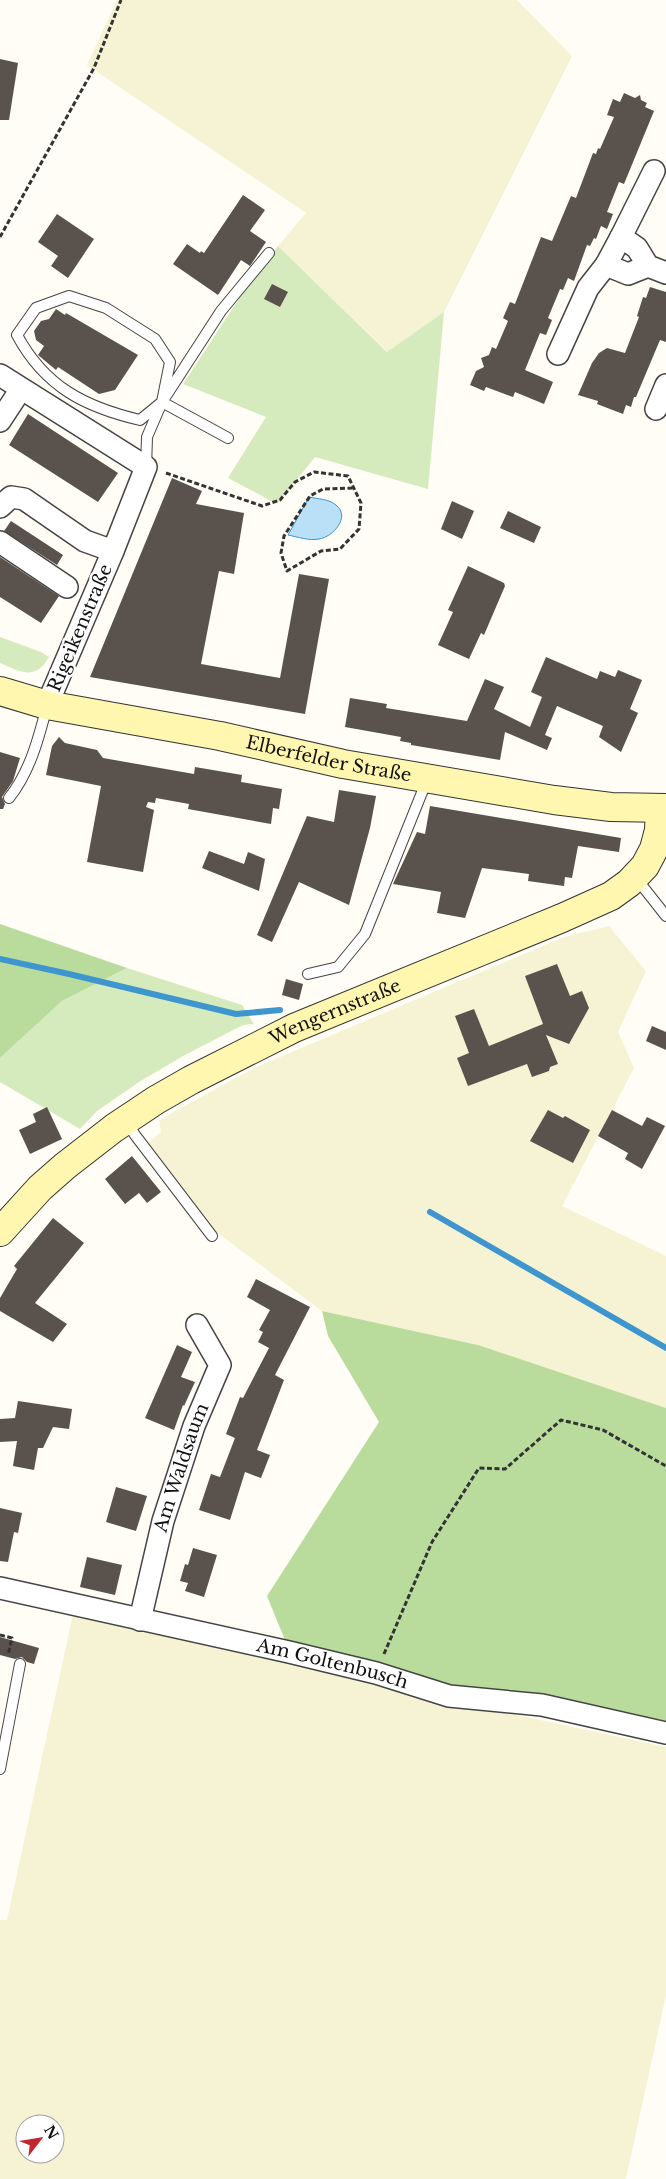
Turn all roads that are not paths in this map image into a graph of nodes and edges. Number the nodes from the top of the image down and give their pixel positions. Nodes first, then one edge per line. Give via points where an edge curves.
1 (654, 171) dead end
2 (621, 237) junction
3 (269, 253) dead end
4 (606, 265) junction
5 (657, 270) edge
6 (558, 354) dead end
7 (0, 375) edge
8 (666, 385) edge
9 (21, 389) junction
10 (162, 402) junction
11 (656, 409) dead end
12 (0, 420) edge
13 (228, 438) dead end
14 (146, 466) junction
15 (0, 507) edge
16 (0, 542) edge
17 (113, 551) junction
18 (67, 587) dead end
19 (0, 691) edge
20 (47, 705) junction
21 (427, 779) junction
22 (9, 798) dead end
23 (663, 808) edge
24 (635, 877) junction
25 (666, 916) edge
26 (308, 974) dead end
27 (126, 1120) junction
28 (0, 1232) edge
29 (212, 1236) dead end
30 (197, 1325) dead end
31 (0, 1588) edge
32 (140, 1620) junction
33 (20, 1664) road end
34 (666, 1733) edge
35 (0, 1768) edge

1 - 2 street
2 - 4 street
2 - 5 street via 637,248
3 - 10 lane via 221,311
4 - 5 street via 628,274
4 - 6 street via 588,288
7 - 9 street
8 - 11 street
9 - 12 street
9 - 14 street
10 - 10 lane via 170,362 155,339 106,308 68,296 36,308 17,335 29,357 69,395 108,412 140,420
10 - 13 lane
10 - 14 lane via 148,437
14 - 17 street, Rigeikenstraße
15 - 17 street, Rigeikenstraße via 11,497 24,500 85,541
16 - 18 street, Rigeikenstraße
17 - 20 street, Rigeikenstraße
19 - 20 main road, Elberfelder Straße
20 - 21 main road, Elberfelder Straße via 220,736
20 - 22 lane via 39,739 18,786
21 - 23 main road, Elberfelder Straße via 610,807
21 - 26 lane via 365,934 338,967
23 - 24 main road, Wengernstraße via 654,849
24 - 25 lane
24 - 27 main road, Wengernstraße via 611,896 592,905 294,1028 184,1084
27 - 28 main road, Wengernstraße via 46,1182
27 - 29 lane
30 - 32 street, Am Waldsaum via 220,1365 194,1426 162,1521
31 - 32 street, Am Goltenbusch
32 - 34 street, Am Goltenbusch via 376,1673 449,1696 533,1703
33 - 35 lane

